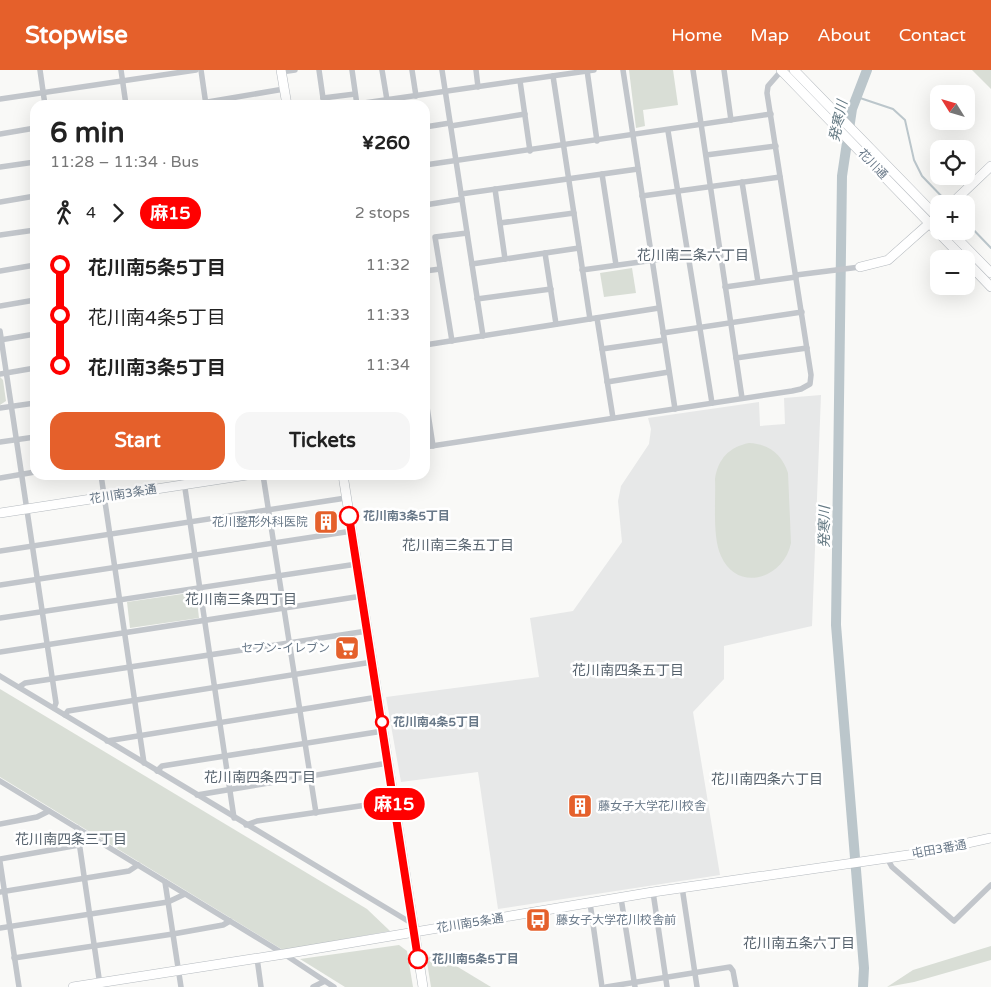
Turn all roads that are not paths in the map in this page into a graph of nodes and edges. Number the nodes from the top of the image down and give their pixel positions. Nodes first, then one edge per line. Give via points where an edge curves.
1 (40, 70) edge
2 (121, 70) edge
3 (196, 70) edge
4 (201, 70) edge
5 (295, 70) edge
6 (319, 70) edge
7 (352, 70) edge
8 (382, 70) edge
9 (412, 70) edge
10 (442, 70) edge
11 (476, 70) edge
12 (587, 70) edge
13 (594, 70) edge
14 (622, 70) edge
15 (693, 70) edge
16 (724, 70) edge
17 (781, 70) edge
18 (794, 70) edge
19 (281, 71) edge
20 (553, 76) junction
21 (123, 81) junction
22 (520, 81) junction
23 (478, 87) junction
24 (284, 89) junction
25 (445, 92) junction
26 (43, 93) junction
27 (355, 94) junction
28 (416, 96) junction
29 (323, 98) joint
30 (0, 99) edge
31 (44, 100) edge
32 (125, 100) edge
33 (205, 100) edge
34 (227, 100) edge
35 (286, 100) edge
36 (356, 100) edge
37 (387, 100) joint
38 (524, 114) junction
39 (771, 114) junction
40 (731, 120) junction
41 (450, 125) junction
42 (701, 125) junction
43 (430, 127) edge
44 (30, 129) edge
45 (668, 130) junction
46 (0, 134) edge
47 (633, 136) junction
48 (597, 141) junction
49 (565, 146) junction
50 (776, 146) junction
51 (530, 151) junction
52 (706, 155) junction
53 (456, 161) junction
54 (30, 163) edge
55 (430, 164) edge
56 (991, 166) edge
57 (0, 167) edge
58 (638, 169) junction
59 (602, 174) junction
60 (780, 177) junction
61 (569, 179) junction
62 (742, 182) junction
63 (710, 187) junction
64 (495, 189) junction
65 (678, 192) junction
66 (960, 195) edge
67 (642, 196) junction
68 (30, 197) edge
69 (461, 197) junction
70 (0, 202) edge
71 (430, 204) edge
72 (930, 212) edge
73 (574, 213) junction
74 (930, 213) edge
75 (500, 223) junction
76 (930, 223) edge
77 (30, 231) edge
78 (467, 233) junction
79 (0, 235) edge
80 (959, 240) edge
81 (579, 248) junction
82 (720, 251) junction
83 (545, 253) junction
84 (688, 255) junction
85 (505, 259) junction
86 (652, 260) junction
87 (472, 264) junction
88 (616, 265) junction
89 (30, 266) edge
90 (860, 267) joint
91 (440, 269) junction
92 (430, 270) edge
93 (582, 270) junction
94 (975, 270) edge
95 (0, 271) edge
96 (991, 273) edge
97 (796, 276) junction
98 (758, 282) junction
99 (991, 286) edge
100 (725, 287) junction
101 (551, 289) junction
102 (477, 299) junction
103 (30, 301) edge
104 (0, 306) edge
105 (659, 308) junction
106 (802, 312) junction
107 (597, 318) junction
108 (590, 319) junction
109 (731, 322) junction
110 (556, 324) junction
111 (699, 327) junction
112 (0, 331) edge
113 (663, 333) junction
114 (30, 335) edge
115 (483, 336) junction
116 (1, 340) edge
117 (452, 340) junction
118 (664, 340) junction
119 (430, 344) edge
120 (807, 348) junction
121 (602, 349) junction
122 (736, 358) junction
123 (30, 369) edge
124 (669, 372) junction
125 (3, 373) edge
126 (607, 382) junction
127 (742, 398) junction
128 (712, 403) junction
129 (30, 404) edge
130 (11, 406) junction
131 (0, 408) edge
132 (674, 409) junction
133 (613, 418) junction
134 (430, 423) edge
135 (30, 438) edge
136 (16, 440) junction
137 (0, 442) edge
138 (430, 446) edge
139 (434, 446) junction
140 (30, 473) edge
141 (21, 474) junction
142 (0, 478) edge
143 (102, 480) edge
144 (184, 480) edge
145 (264, 480) edge
146 (344, 480) edge
147 (104, 497) junction
148 (346, 498) junction
149 (27, 509) junction
150 (269, 509) junction
151 (0, 513) edge
152 (190, 521) junction
153 (352, 531) junction
154 (110, 535) junction
155 (274, 543) junction
156 (32, 546) junction
157 (0, 551) edge
158 (195, 554) junction
159 (357, 564) junction
160 (115, 567) junction
161 (279, 575) junction
162 (37, 579) junction
163 (0, 584) edge
164 (200, 587) junction
165 (362, 596) junction
166 (120, 600) junction
167 (284, 609) junction
168 (42, 612) junction
169 (0, 618) edge
170 (205, 620) junction
171 (367, 630) junction
172 (126, 634) junction
173 (289, 643) junction
174 (47, 645) junction
175 (0, 652) edge
176 (210, 655) junction
177 (372, 662) junction
178 (131, 668) junction
179 (0, 676) edge
180 (294, 676) junction
181 (52, 679) junction
182 (19, 687) junction
183 (215, 687) junction
184 (378, 697) junction
185 (136, 700) junction
186 (54, 708) junction
187 (300, 708) junction
188 (65, 715) junction
189 (220, 722) junction
190 (383, 731) junction
191 (141, 734) junction
192 (107, 741) junction
193 (305, 744) junction
194 (225, 756) junction
195 (144, 763) junction
196 (388, 763) junction
197 (157, 771) junction
198 (310, 777) junction
199 (0, 782) edge
200 (230, 790) junction
201 (197, 795) junction
202 (394, 801) junction
203 (49, 811) junction
204 (316, 813) junction
205 (234, 818) junction
206 (0, 824) edge
207 (246, 825) junction
208 (77, 828) junction
209 (991, 838) edge
210 (96, 840) junction
211 (79, 845) junction
212 (887, 858) junction
213 (0, 860) edge
214 (138, 865) junction
215 (84, 880) junction
216 (165, 882) junction
217 (991, 885) edge
218 (682, 888) junction
219 (2, 892) edge
220 (653, 892) junction
221 (185, 894) junction
222 (621, 898) junction
223 (168, 902) junction
224 (590, 903) junction
225 (89, 914) junction
226 (230, 921) junction
227 (10, 927) junction
228 (0, 928) edge
229 (414, 928) junction
230 (173, 934) junction
231 (94, 947) junction
232 (284, 954) junction
233 (14, 958) junction
234 (257, 958) junction
235 (178, 971) junction
236 (695, 974) junction
237 (665, 978) junction
238 (325, 981) junction
239 (100, 985) edge
240 (634, 985) edge
241 (19, 987) edge
242 (73, 987) edge
243 (180, 987) edge
244 (262, 987) edge
245 (313, 987) edge
246 (334, 987) edge
247 (423, 987) edge
248 (602, 987) edge
249 (606, 987) edge
250 (667, 987) edge
251 (696, 987) edge
252 (736, 987) edge

1 - 26 street
2 - 21 street
3 - 21 street
4 - 33 street
5 - 19 street
6 - 29 street
7 - 27 street
8 - 37 street
9 - 28 street
10 - 25 street
11 - 23 street
12 - 13 street
12 - 20 street
12 - 48 street
14 - 47 street
15 - 42 street
16 - 40 street
17 - 39 street via 768,86
17 - 74 street, 花川通 via 869,160
18 - 72 street, 花川通
19 - 24 street
20 - 22 street
20 - 49 street
21 - 26 street
21 - 32 street
22 - 23 street
22 - 38 street
23 - 25 street
24 - 34 street
24 - 35 street
25 - 28 street
25 - 41 street
26 - 30 street
26 - 31 street
27 - 29 street
27 - 36 street
28 - 37 street
38 - 41 street
38 - 51 street
39 - 40 street
39 - 50 street
40 - 42 street
41 - 43 street
41 - 53 street
42 - 45 street
42 - 52 street
44 - 46 street
45 - 47 street
45 - 65 street
47 - 48 street
47 - 58 street
48 - 49 street
49 - 51 street
49 - 61 street
50 - 52 street
50 - 60 street
51 - 53 street
52 - 63 street
53 - 55 street
53 - 69 street
54 - 57 street
56 - 66 street
58 - 59 street
58 - 67 street
59 - 61 street
59 - 88 street
60 - 62 street
60 - 97 street
61 - 64 street
61 - 73 street
62 - 63 street
62 - 98 street
63 - 65 street
63 - 82 street
64 - 69 street
64 - 75 street
65 - 67 street
65 - 84 street
67 - 86 street
68 - 70 street
69 - 71 street
69 - 78 street
73 - 75 street
73 - 81 street
75 - 85 street
76 - 90 street via 888,260
77 - 79 street
78 - 87 street
78 - 91 street via 435,237
80 - 96 street
81 - 83 street
81 - 93 street
82 - 84 street
82 - 100 street
83 - 85 street
83 - 101 street
84 - 86 street
84 - 111 street
85 - 87 street
86 - 88 street
86 - 105 street
87 - 102 street
88 - 93 street
89 - 95 street
90 - 97 street
91 - 92 street
91 - 117 street
93 - 108 street
94 - 99 street, 花川通
97 - 98 street
97 - 106 street
98 - 100 street
100 - 109 street
101 - 102 street
101 - 110 street
102 - 115 street
103 - 104 street
105 - 107 street
105 - 113 street
106 - 109 street
106 - 120 street
107 - 108 street
107 - 121 street
108 - 110 street
109 - 111 street
109 - 122 street
110 - 115 street
111 - 113 street
111 - 128 street
112 - 116 street
113 - 118 street
114 - 116 street
115 - 117 street
116 - 125 street
117 - 119 street
118 - 121 street
118 - 124 street
120 - 122 street
120 - 127 street via 810,384
121 - 126 street
122 - 127 street
123 - 125 street
124 - 126 street
124 - 132 street
125 - 130 street
126 - 133 street
127 - 128 street
128 - 132 street
129 - 130 street
130 - 131 street
130 - 136 street
132 - 133 street
133 - 139 street
134 - 139 street
135 - 136 street
136 - 137 street
136 - 141 street
138 - 139 street
140 - 141 street
141 - 142 street
141 - 149 street
143 - 147 street
144 - 147 street, 花川南3条通
144 - 152 street
145 - 150 street
146 - 148 street
147 - 149 street, 花川南3条通
147 - 154 street
148 - 150 street
148 - 153 street
149 - 151 street, 花川南3条通
149 - 156 street
150 - 152 street
150 - 155 street
152 - 154 street
152 - 158 street
153 - 155 street
153 - 159 street
154 - 156 street
154 - 160 street
155 - 158 street
155 - 161 street
156 - 157 street
156 - 162 street
158 - 160 street
158 - 164 street
159 - 161 street
159 - 165 street
160 - 162 street
160 - 166 street
161 - 164 street
161 - 167 street
162 - 163 street
162 - 168 street
164 - 166 street
164 - 170 street
165 - 167 street
165 - 171 street
166 - 168 street
166 - 172 street
167 - 170 street
167 - 173 street
168 - 169 street
168 - 174 street
170 - 172 street
170 - 176 street
171 - 173 street
171 - 177 street
172 - 174 street
172 - 178 street
173 - 176 street
173 - 180 street
174 - 175 street
174 - 181 street
176 - 178 street
176 - 183 street
177 - 180 street
177 - 184 street
178 - 181 street
178 - 185 street
179 - 182 street
180 - 183 street
180 - 187 street
181 - 182 street
181 - 186 street
182 - 186 street
183 - 185 street
183 - 189 street
184 - 187 street
184 - 190 street
185 - 188 street via 68,711
185 - 191 street
186 - 188 street
187 - 189 street
187 - 193 street
188 - 192 street
189 - 191 street
189 - 194 street
190 - 193 street
190 - 196 street
191 - 192 street
191 - 195 street
192 - 195 street
193 - 194 street
193 - 198 street
194 - 197 street via 162,766
194 - 200 street
195 - 197 street
196 - 198 street
196 - 202 street
197 - 201 street
198 - 200 street
198 - 204 street
199 - 203 street
200 - 201 street
200 - 205 street
201 - 205 street
202 - 204 street
202 - 229 street
203 - 206 street via 37,817
203 - 208 street
204 - 207 street
205 - 207 street
207 - 229 street
208 - 210 street
208 - 211 street
209 - 212 street, 屯田3番通
210 - 211 street
210 - 214 street
211 - 213 street
211 - 215 street
212 - 217 street via 892,867 954,921
212 - 218 street, 花川南5条通
213 - 219 street
214 - 215 street via 129,871
214 - 216 street
215 - 219 street
215 - 225 street
216 - 221 street
216 - 223 street
218 - 220 street, 花川南5条通
218 - 236 street
219 - 227 street
220 - 222 street, 花川南5条通
220 - 237 street
221 - 223 street
221 - 226 street
222 - 224 street, 花川南5条通
222 - 240 street
223 - 225 street
223 - 230 street
224 - 229 street, 花川南5条通
224 - 248 street
225 - 227 street
225 - 231 street
226 - 230 street
226 - 232 street
227 - 228 street
227 - 233 street
229 - 232 street, 花川南5条通
229 - 247 street
230 - 231 street
230 - 235 street
231 - 233 street
231 - 239 street
232 - 234 street, 花川南5条通
232 - 238 street
233 - 241 street
234 - 235 street, 花川南5条通
234 - 244 street
235 - 239 street, 花川南5条通
235 - 243 street
236 - 237 street
236 - 251 street
236 - 252 street via 730,968
237 - 240 street
237 - 250 street
238 - 245 street
238 - 246 street
239 - 242 street, 花川南5条通
240 - 249 street

